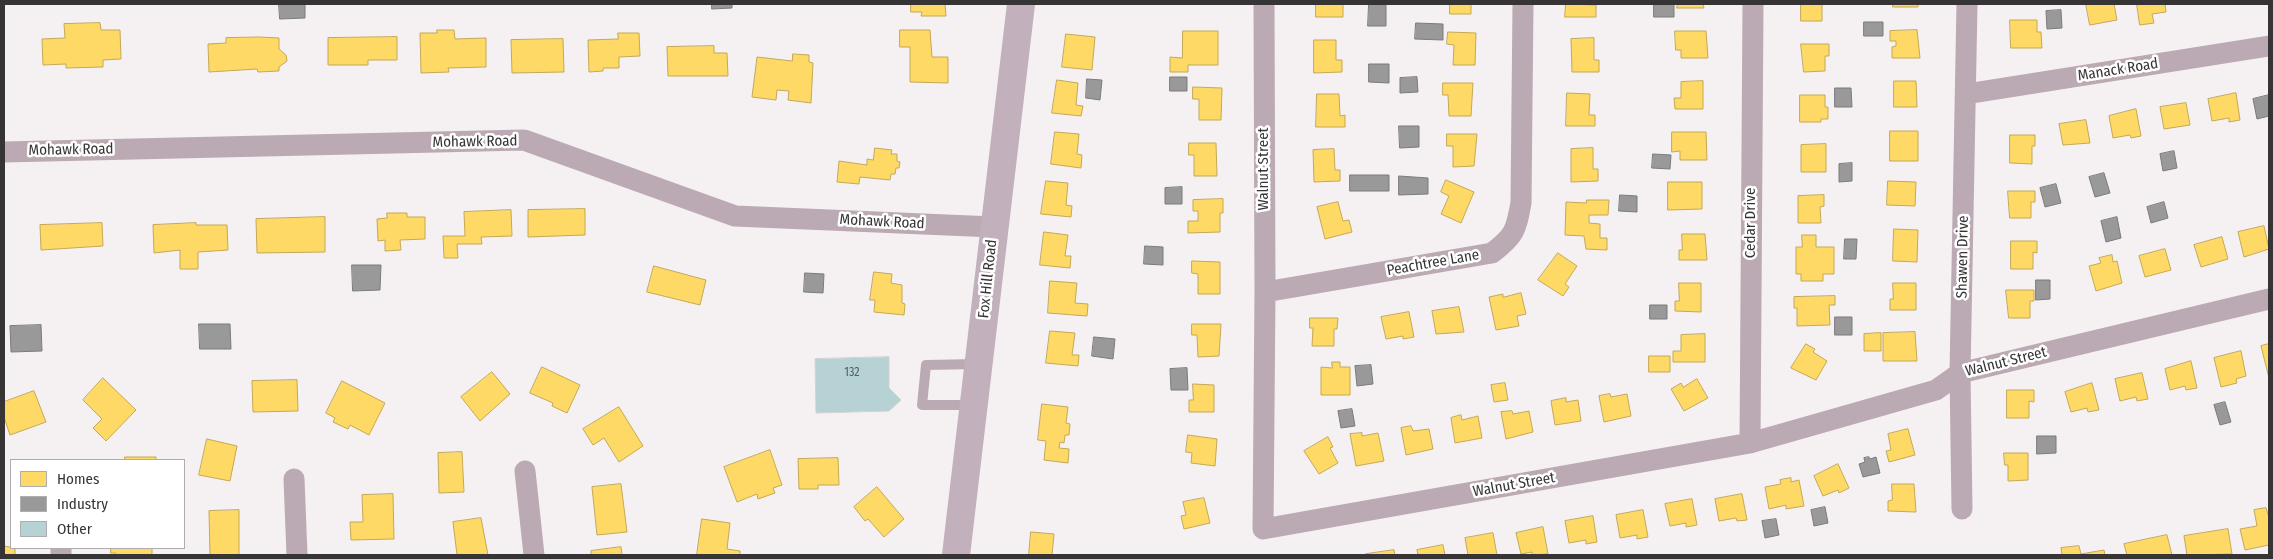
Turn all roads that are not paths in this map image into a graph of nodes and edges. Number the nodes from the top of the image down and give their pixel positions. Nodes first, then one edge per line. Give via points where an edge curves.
1 (1020, 4) edge
2 (1264, 4) edge
3 (1522, 4) edge
4 (1753, 4) edge
5 (1967, 4) edge
6 (2269, 46) edge
7 (1966, 94) junction
8 (4, 152) edge
9 (994, 227) junction
10 (1265, 292) junction
11 (2269, 299) edge
12 (978, 364) junction
13 (1960, 373) junction
14 (974, 406) junction
15 (1750, 443) junction
16 (526, 470) dead end
17 (294, 479) dead end
18 (1962, 509) dead end
19 (297, 555) edge
20 (534, 555) edge
21 (956, 555) edge

1 - 9 main road, Fox Hill Road
2 - 10 street, Walnut Street
3 - 10 street, Peachtree Lane via 1522,203 1510,240 1492,253
4 - 15 street, Cedar Drive
5 - 7 street, Shawen Drive
6 - 7 street, Manack Road
7 - 13 street, Shawen Drive
8 - 9 street, Mohawk Road via 524,140 735,216
9 - 12 main road, Fox Hill Road
10 - 15 street, Walnut Street via 1263,529
11 - 13 street, Walnut Street
12 - 14 main road, Fox Hill Road
12 - 14 lane via 926,366 922,405
13 - 15 street, Walnut Street via 1936,390
13 - 18 street, Shawen Drive
14 - 21 main road, Fox Hill Road
16 - 20 street
17 - 19 street

